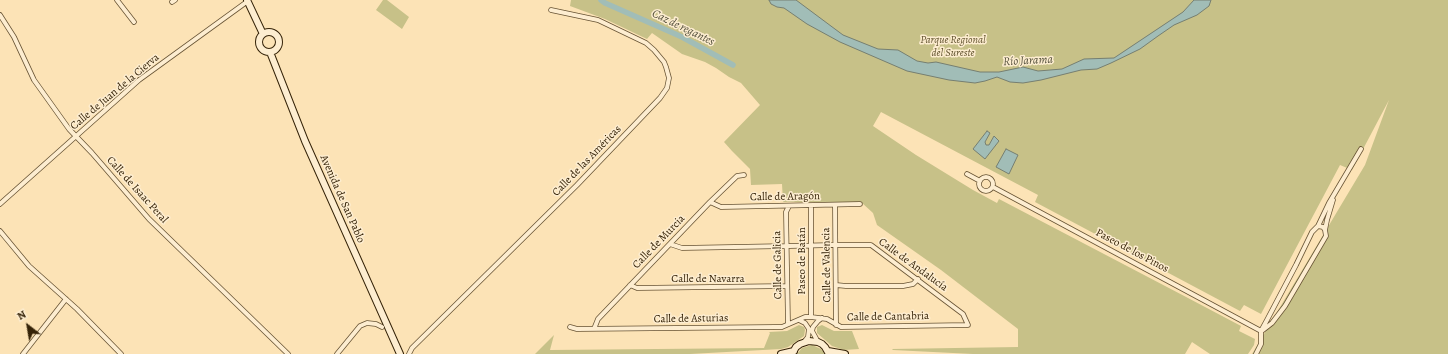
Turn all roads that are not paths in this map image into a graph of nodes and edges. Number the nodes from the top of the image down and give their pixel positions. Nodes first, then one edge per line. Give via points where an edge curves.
1 (117, 0) edge
2 (247, 0) edge
3 (551, 10) dead end
4 (0, 15) edge
5 (134, 22) dead end
6 (263, 34) junction
7 (270, 52) junction
8 (76, 136) junction
9 (1361, 148) dead end
10 (968, 174) dead end
11 (744, 175) dead end
12 (980, 181) junction
13 (993, 187) junction
14 (1333, 198) junction
15 (710, 202) junction
16 (0, 204) edge
17 (860, 204) dead end
18 (835, 205) junction
19 (789, 206) junction
20 (811, 206) junction
21 (1318, 226) junction
22 (1326, 230) junction
23 (0, 231) edge
24 (670, 244) junction
25 (834, 245) junction
26 (788, 246) junction
27 (811, 246) junction
28 (918, 279) junction
29 (630, 285) junction
30 (836, 285) junction
31 (787, 286) junction
32 (66, 299) junction
33 (811, 316) junction
34 (822, 318) junction
35 (798, 320) junction
36 (788, 324) junction
37 (836, 324) junction
38 (968, 325) joint
39 (382, 327) dead end
40 (570, 328) dead end
41 (594, 329) junction
42 (1261, 332) junction
43 (804, 342) junction
44 (818, 342) junction
45 (793, 352) edge
46 (828, 352) edge
47 (23, 354) edge
48 (121, 354) edge
49 (288, 354) edge
50 (337, 354) edge
51 (400, 354) edge
52 (408, 354) edge
53 (781, 354) edge
54 (845, 354) edge
55 (1256, 354) edge

1 - 5 street
2 - 6 street
2 - 8 street, Calle de Juan de la Cierva via 140,80
3 - 52 street, Calle de las Américas via 598,20 646,43 668,70 667,88 577,185
4 - 8 street, Calle de Isaac Peral via 14,37 34,80
6 - 7 street via 259,39 260,45 263,50
6 - 7 street via 269,32 277,38 278,45
7 - 51 street, Avenida de San Pablo via 305,141
8 - 16 street, Calle de Juan de la Cierva
8 - 49 street, Calle de Isaac Peral via 153,222
9 - 14 street
10 - 12 street, Paseo de los Pinos
11 - 15 street, Calle de Murcia via 737,176
12 - 13 street, Paseo de los Pinos via 988,177 993,182
12 - 13 street, Paseo de los Pinos via 979,186 982,190 987,192
13 - 42 street, Paseo de los Pinos
14 - 21 street
14 - 22 street
15 - 19 street, Calle de Aragón via 721,206
15 - 24 street, Calle de Murcia
17 - 18 street, Calle de Aragón
18 - 20 street, Calle de Aragón
18 - 25 street, Calle de Valencia
19 - 20 street, Calle de Aragón
19 - 26 street, Calle de Galicia via 786,212
20 - 27 street, Paseo de Batán
21 - 22 street
21 - 42 street via 1312,232
22 - 42 street via 1326,236 1292,296 1272,323
23 - 32 street via 29,266
24 - 26 street, Calle de Andalucía via 682,248
24 - 29 street, Calle de Murcia
25 - 27 street, Calle de Andalucía
25 - 28 street, Calle de Andalucía via 871,245
25 - 30 street, Calle de Valencia
26 - 27 street, Calle de Andalucía
26 - 31 street, Calle de Galicia
27 - 33 street, Paseo de Batán
28 - 30 street via 913,284 903,286
28 - 38 street, Calle de Andalucía via 963,314
29 - 31 street, Calle de Navarra via 637,288
29 - 41 street, Calle de Murcia via 598,318
30 - 37 street, Calle de Valencia
31 - 36 street, Calle de Galicia
32 - 47 street
32 - 48 street
33 - 34 street, Calle de Cantabria
33 - 35 street, Calle de Asturias
34 - 37 street, Calle de Cantabria
34 - 44 street via 812,331
35 - 36 street, Calle de Asturias
35 - 43 street via 806,323 809,330
36 - 41 street, Calle de Asturias via 776,328
37 - 38 street, Calle de Cantabria via 842,327
39 - 50 street via 366,322
40 - 41 street, Calle de Asturias
42 - 55 street via 1261,344
43 - 44 street
43 - 45 street
44 - 46 street
45 - 53 street
46 - 54 street

